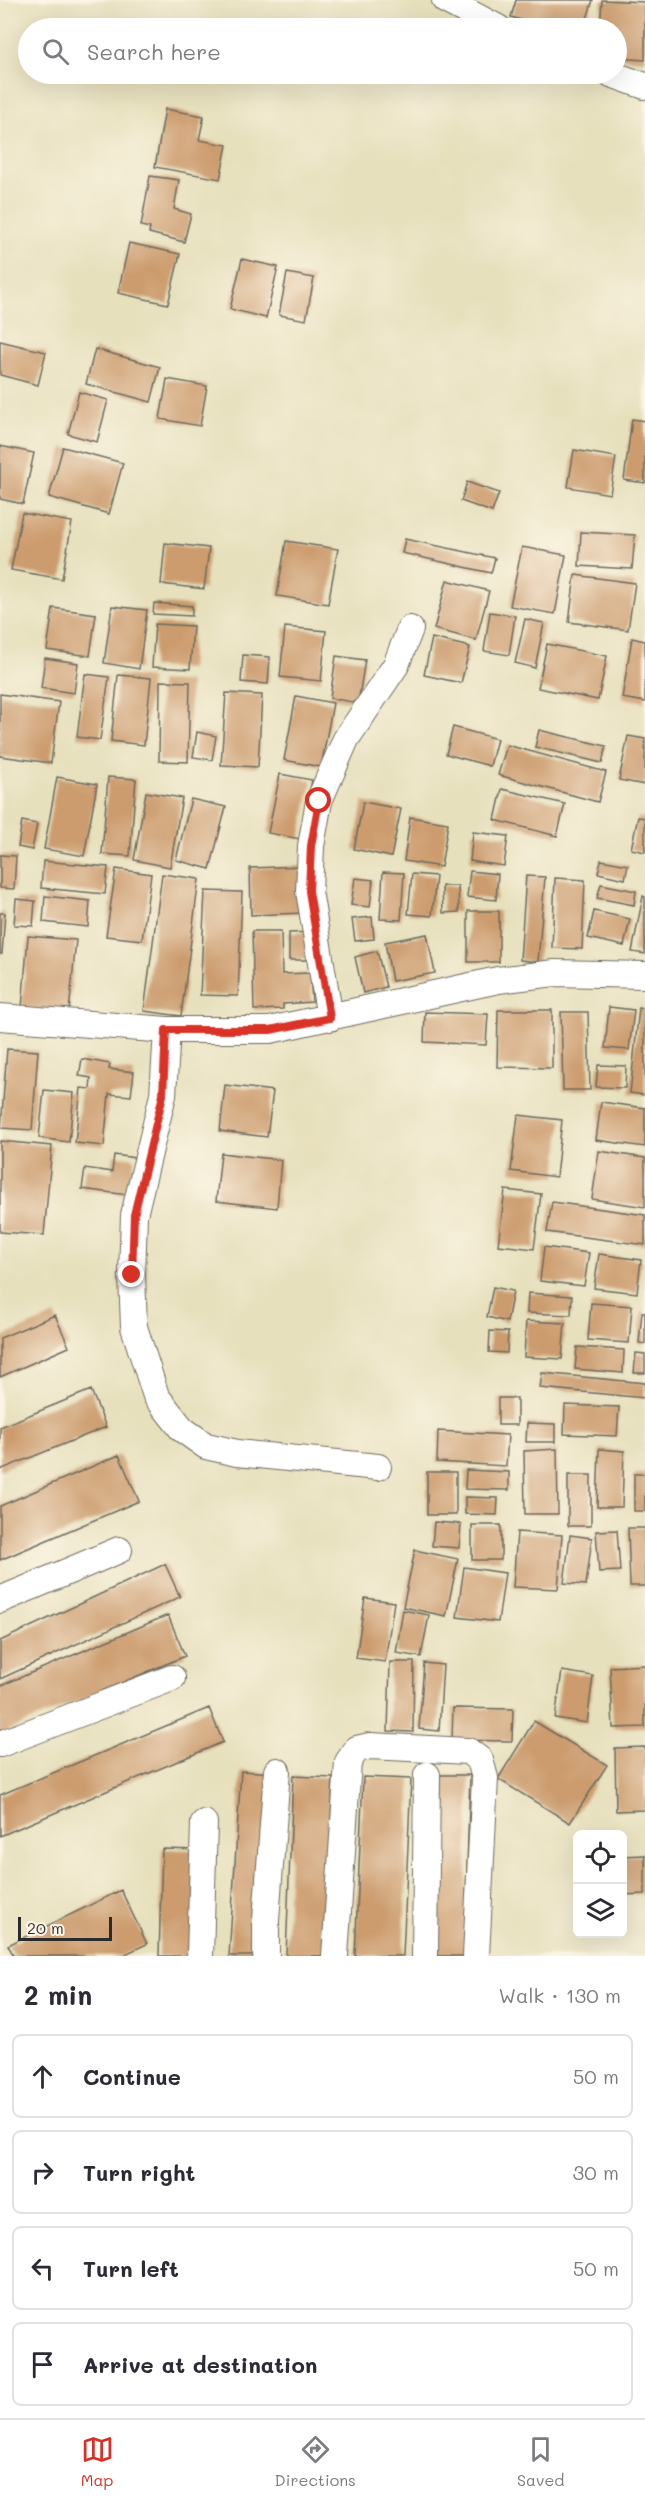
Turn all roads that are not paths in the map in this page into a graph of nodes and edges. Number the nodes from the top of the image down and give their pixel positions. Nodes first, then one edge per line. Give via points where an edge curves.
1 (445, 0) edge
2 (479, 18) edge
3 (627, 80) edge
4 (645, 86) edge
5 (410, 629) dead end
6 (645, 975) edge
7 (0, 1017) edge
8 (330, 1018) junction
9 (166, 1030) junction
10 (378, 1467) dead end
11 (119, 1550) dead end
12 (0, 1600) edge
13 (172, 1678) dead end
14 (0, 1744) edge
15 (277, 1771) dead end
16 (427, 1775) dead end
17 (204, 1823) dead end
18 (200, 1956) edge
19 (266, 1956) edge
20 (335, 1956) edge
21 (425, 1956) edge
22 (476, 1956) edge

1 - 2 street
3 - 4 street
5 - 8 street via 396,665 346,739 319,801 309,891
6 - 8 street via 555,973 498,980
7 - 9 street
8 - 9 street via 270,1030
9 - 10 street via 163,1095 134,1215 132,1275 134,1327 156,1396 182,1429 206,1446 237,1453
11 - 12 street
13 - 14 street
15 - 19 street
16 - 21 street
17 - 18 street
20 - 22 street via 348,1762 357,1749 370,1746 468,1751 480,1760 485,1778

